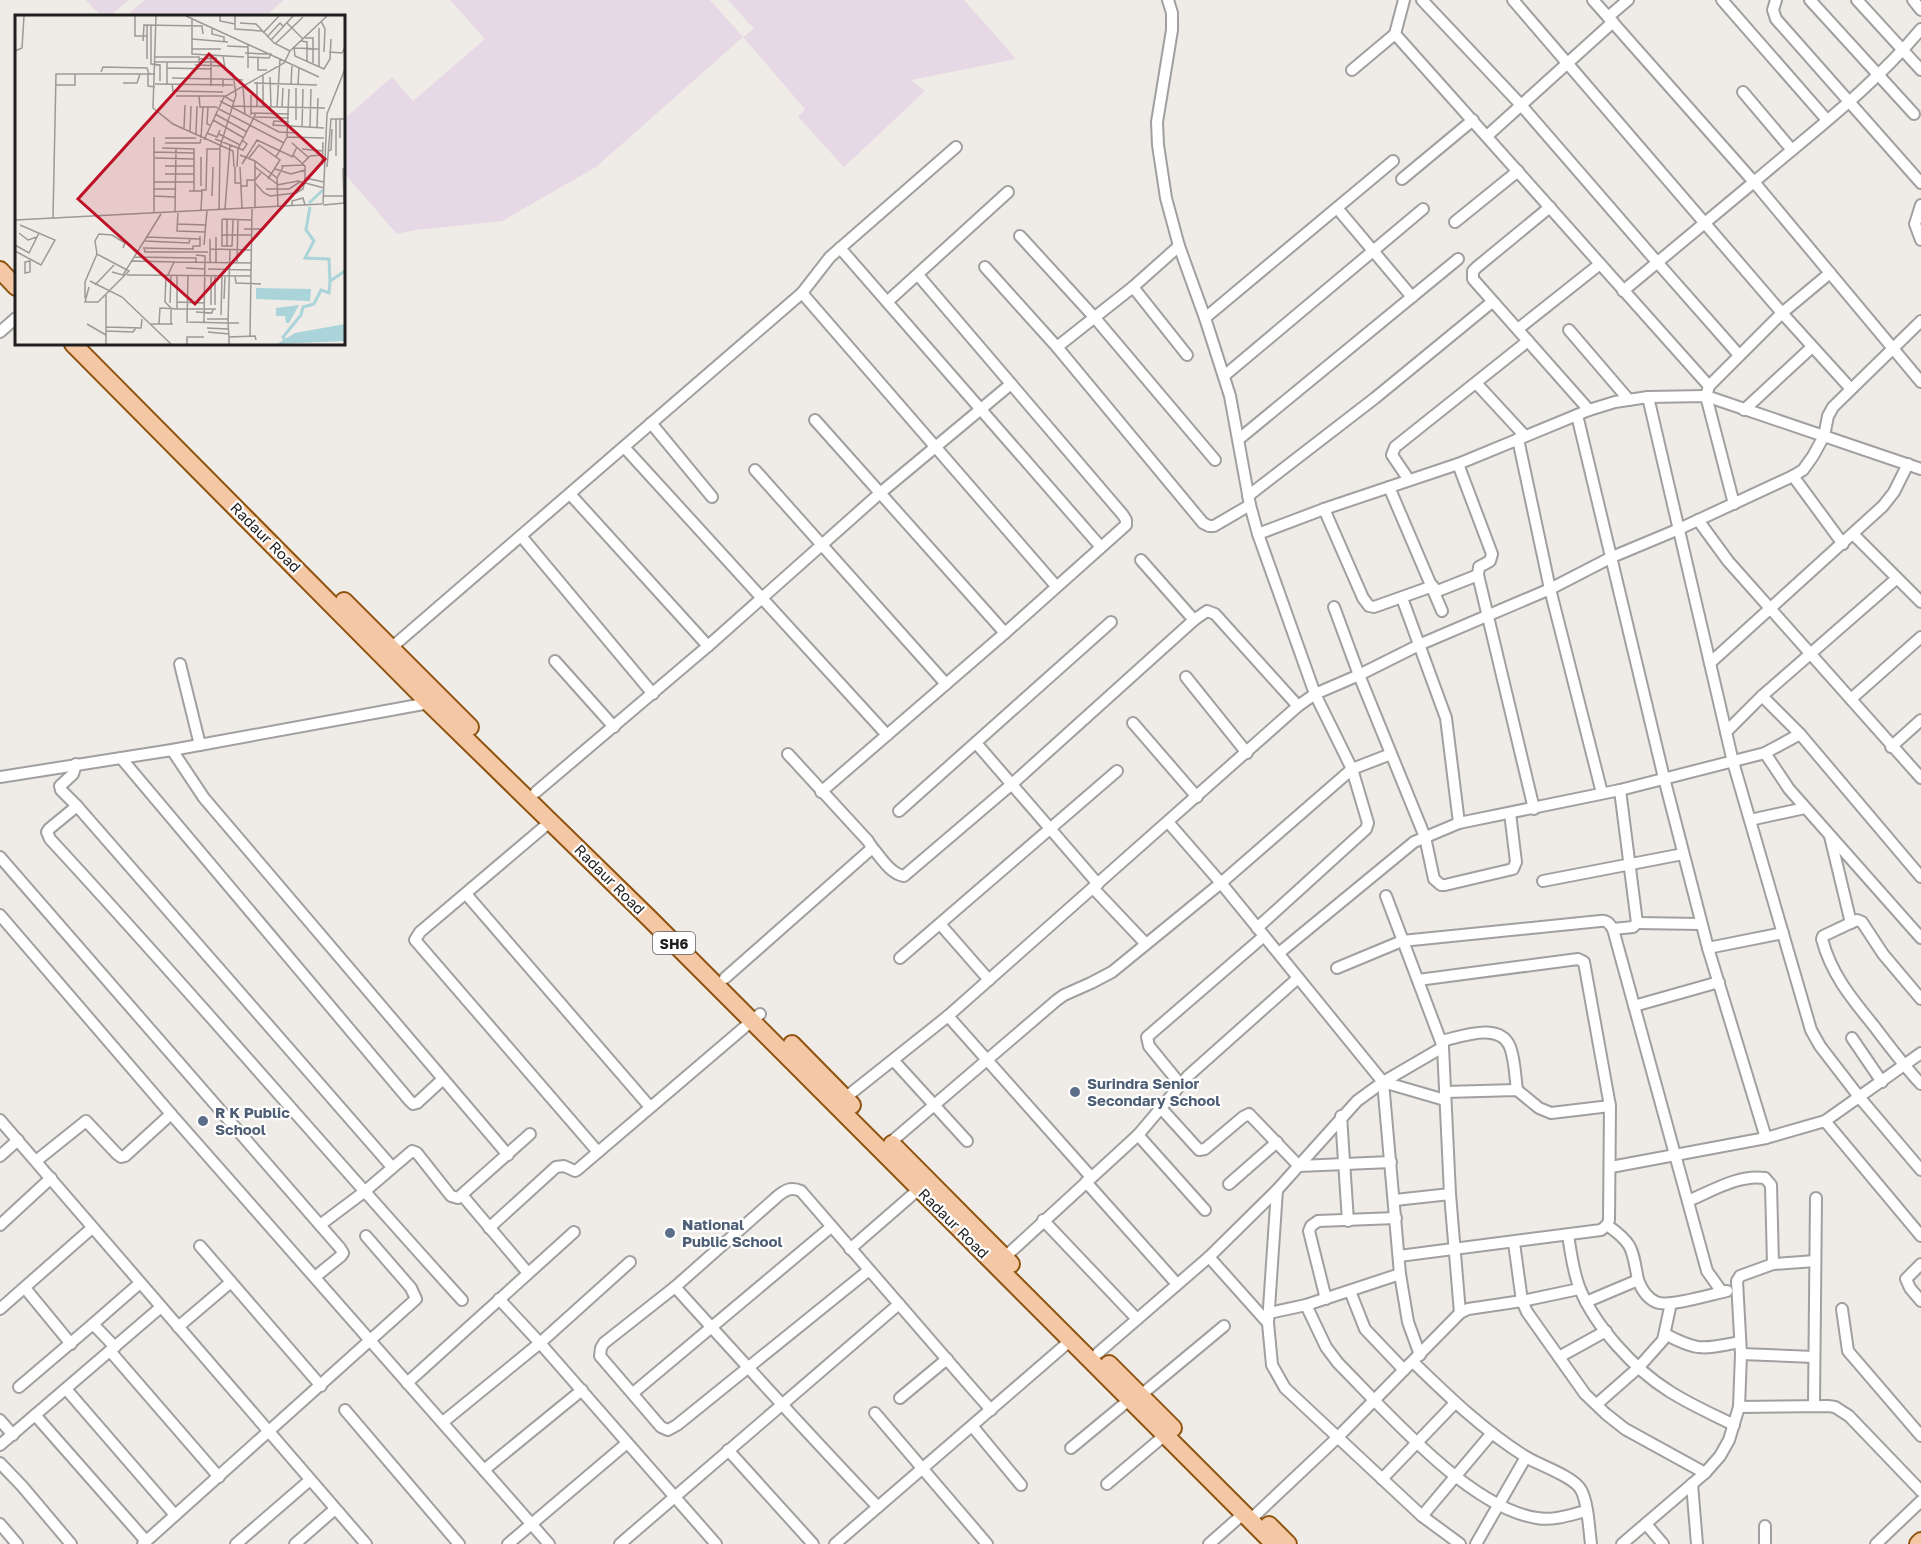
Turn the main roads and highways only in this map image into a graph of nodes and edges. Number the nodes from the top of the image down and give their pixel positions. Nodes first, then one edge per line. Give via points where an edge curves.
1 (0, 258) edge
2 (0, 270) edge
3 (15, 274) edge
4 (15, 286) edge
5 (74, 345) edge
6 (88, 345) edge
7 (756, 1017) junction
8 (1135, 1397) junction
9 (1250, 1516) junction
10 (1921, 1541) edge
11 (1274, 1544) edge
12 (1288, 1544) edge
13 (1917, 1544) edge

1 - 3 main road
2 - 4 main road
5 - 7 main road, Radaur Road / SH6 via 429,704
6 - 7 main road, Radaur Road / SH6 via 724,978
7 - 8 main road, Radaur Road / SH6 via 919,1189 1071,1340
7 - 8 main road, Radaur Road / SH6 via 891,1142 1098,1353
8 - 9 main road, Radaur Road / SH6
8 - 9 main road, Radaur Road / SH6 via 1165,1435
9 - 11 main road, Radaur Road / SH6
9 - 12 main road, Radaur Road / SH6
10 - 13 main road

